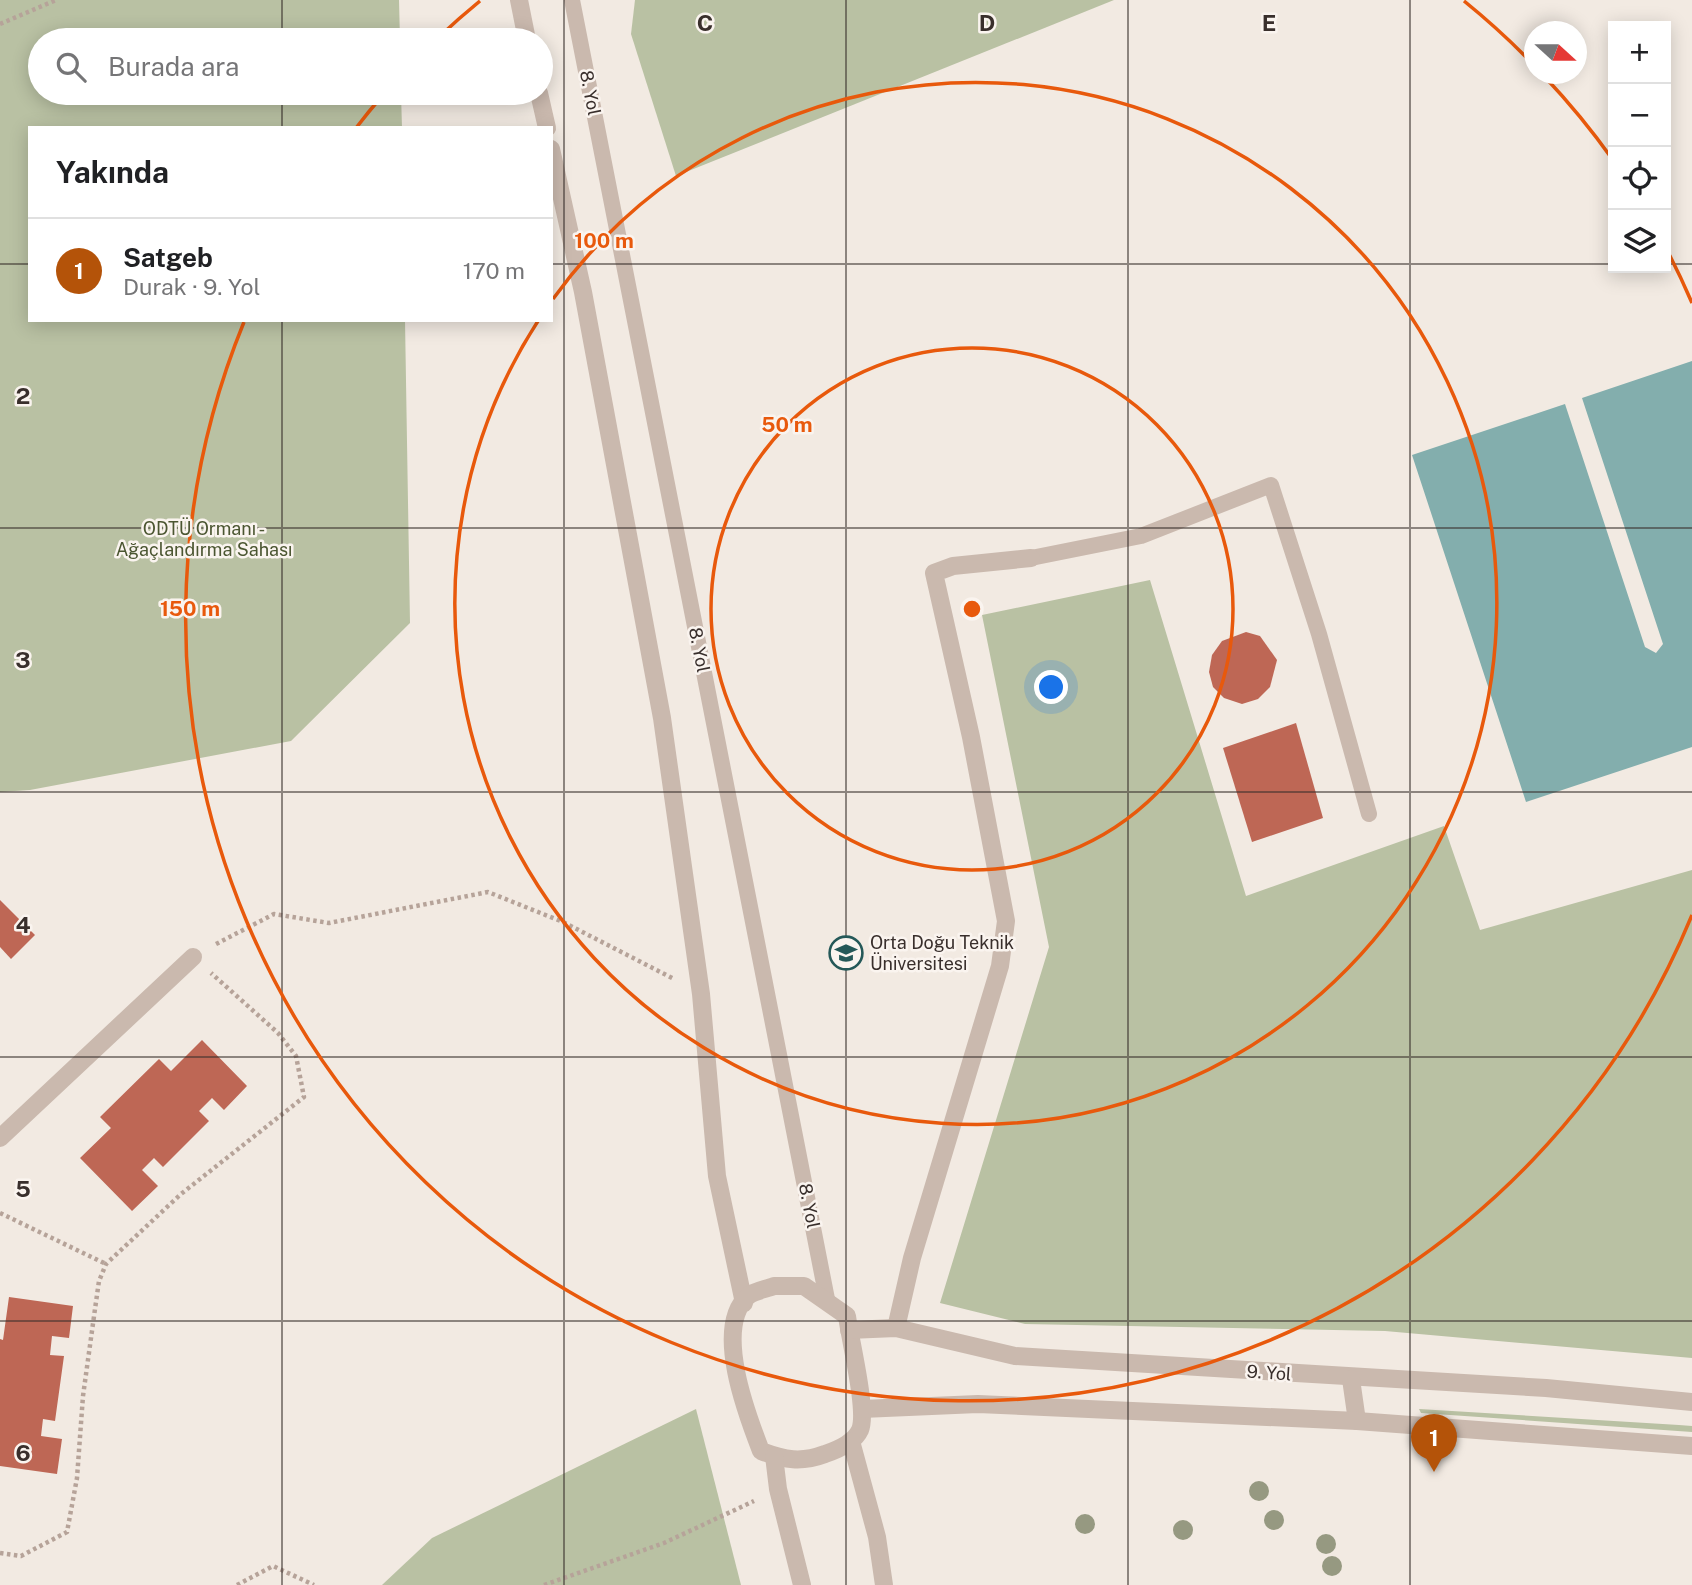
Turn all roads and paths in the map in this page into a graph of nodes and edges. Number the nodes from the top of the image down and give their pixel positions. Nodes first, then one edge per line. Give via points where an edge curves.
1 (56, 0) edge
2 (572, 0) edge
3 (518, 1) edge
4 (0, 24) edge
5 (524, 28) edge
6 (542, 105) edge
7 (547, 126) edge
8 (553, 158) edge
9 (1031, 558) joint
10 (1369, 814) dead end
11 (192, 957) junction
12 (701, 994) junction
13 (0, 1138) edge
14 (0, 1213) edge
15 (106, 1264) junction
16 (827, 1300) junction
17 (744, 1303) junction
18 (896, 1328) junction
19 (849, 1330) junction
20 (1351, 1379) junction
21 (1692, 1402) edge
22 (862, 1409) junction
23 (1357, 1421) junction
24 (851, 1441) junction
25 (1692, 1446) edge
26 (774, 1456) junction
27 (778, 1489) junction
28 (0, 1553) edge
29 (237, 1585) edge
30 (314, 1585) edge
31 (544, 1585) edge
32 (802, 1585) edge
33 (884, 1585) edge

1 - 4 path
2 - 16 lane, 8. Yol
3 - 5 street
6 - 7 street
8 - 12 street via 583,292 662,718
9 - 10 lane via 1141,536 1271,485
9 - 18 street via 953,566 934,573 1006,921 1000,966 912,1258
11 - 12 path via 274,914 329,923 488,892 563,922
11 - 13 street
11 - 15 path via 278,1033 296,1056 304,1097 181,1194
12 - 17 street via 717,1176
14 - 15 path
15 - 28 path via 94,1309 67,1532 21,1556
16 - 17 street, 8. Yol via 804,1286 774,1286 749,1295
16 - 19 street, 8. Yol via 847,1316
17 - 26 street via 734,1318 732,1340 738,1375 761,1451
18 - 19 street, 9. Yol
18 - 20 street, 9. Yol via 1015,1356
19 - 22 street, 8. Yol
20 - 21 street, 9. Yol via 1546,1388
20 - 23 street
22 - 23 street via 978,1404
22 - 24 street, 8. Yol via 860,1430
23 - 25 street
24 - 26 street via 808,1460 785,1461
24 - 33 street via 877,1537
26 - 27 street
27 - 31 path via 664,1544
27 - 32 street
29 - 30 path via 273,1566

